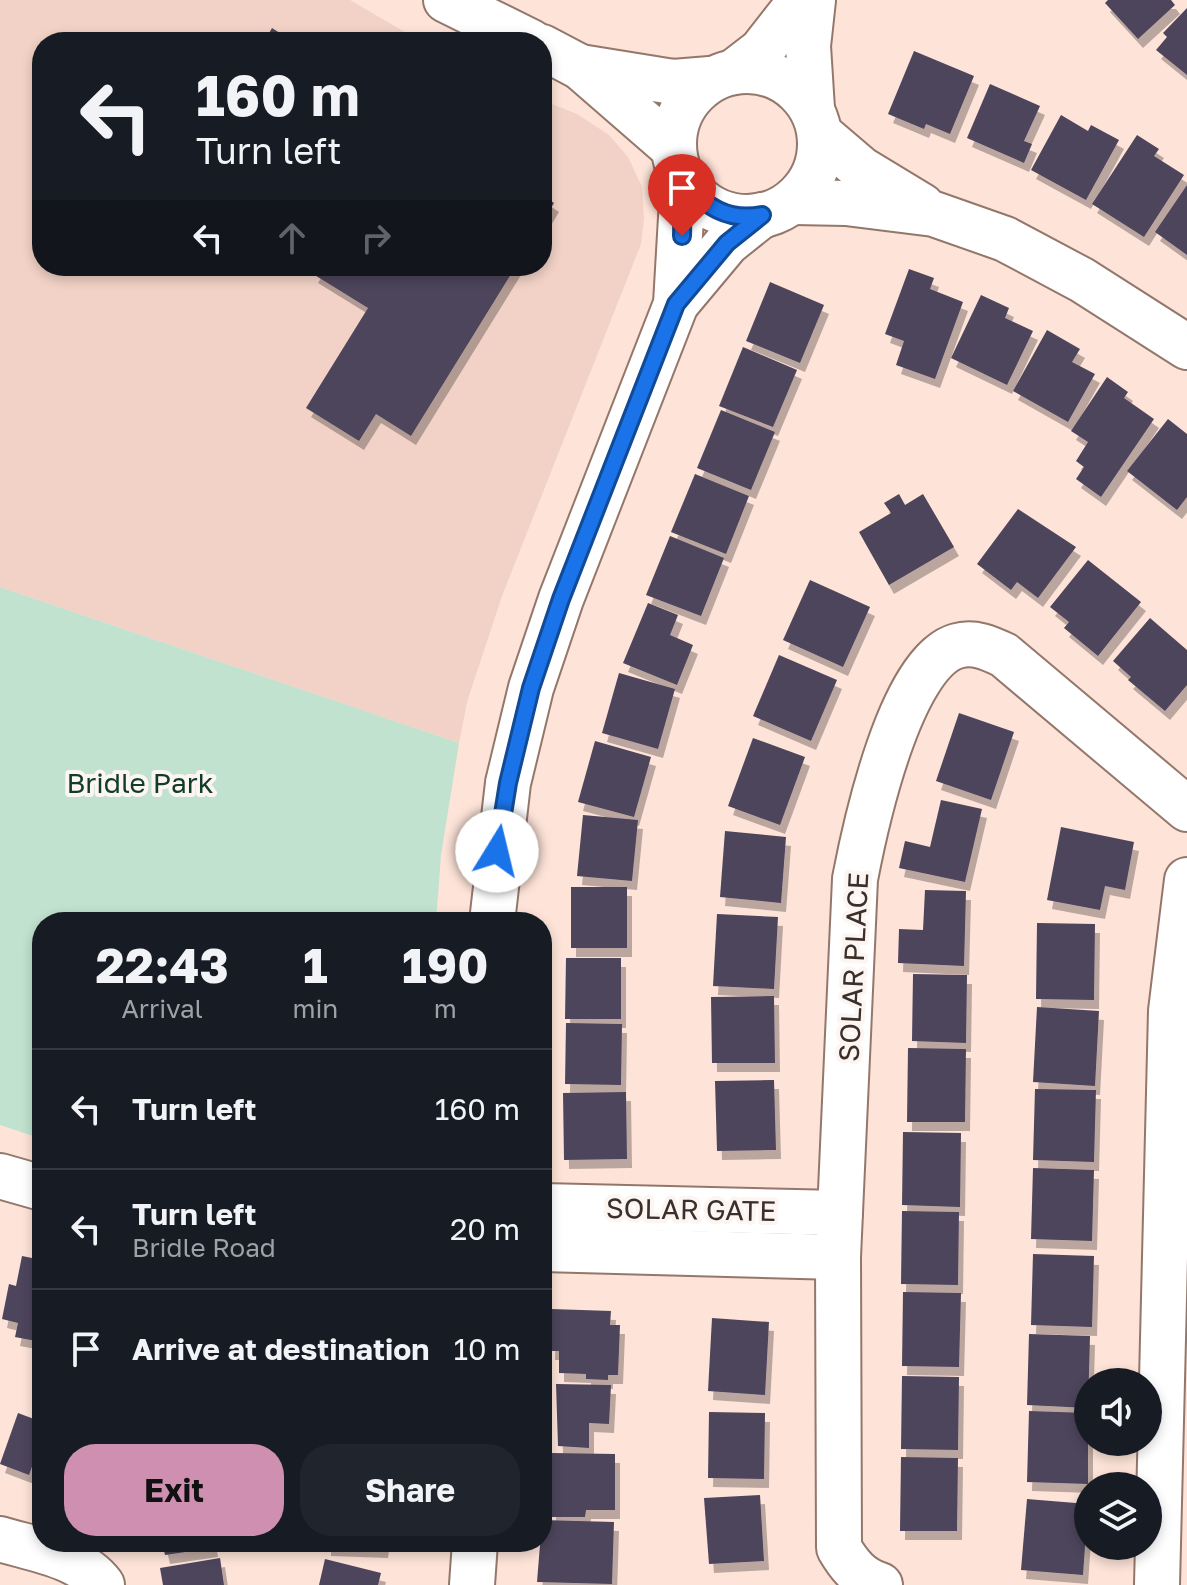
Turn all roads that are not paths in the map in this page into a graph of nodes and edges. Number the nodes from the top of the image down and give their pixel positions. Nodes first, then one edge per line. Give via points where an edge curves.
1 (446, 0) edge
2 (801, 0) edge
3 (813, 0) edge
4 (511, 32) edge
5 (552, 52) edge
6 (580, 67) junction
7 (723, 75) junction
8 (816, 122) junction
9 (678, 165) junction
10 (778, 208) junction
11 (934, 214) junction
12 (676, 304) junction
13 (1187, 347) edge
14 (1187, 809) edge
15 (1187, 880) edge
16 (493, 912) edge
17 (0, 1176) edge
18 (32, 1185) edge
19 (552, 1206) edge
20 (840, 1213) junction
21 (552, 1249) edge
22 (838, 1257) junction
23 (0, 1539) edge
24 (32, 1549) edge
25 (41, 1552) edge
26 (474, 1552) edge
27 (102, 1585) edge
28 (472, 1585) edge
29 (880, 1585) edge
30 (1157, 1585) edge

1 - 4 street
2 - 7 street via 761,51
3 - 8 street via 808,46
5 - 6 street
6 - 7 street via 673,82
6 - 9 street
7 - 8 street via 751,70 778,78 803,97
7 - 9 street via 693,93 679,114
8 - 10 street via 820,154 813,177
8 - 11 street via 861,169
9 - 10 street via 708,208 746,218
9 - 12 street
10 - 11 street via 846,203
10 - 12 street via 727,243
11 - 13 street via 1005,239 1082,280
12 - 16 street via 531,688 508,783
14 - 20 street, SOLAR PLACE via 1004,655 982,645 957,646 938,656 922,675 889,747 855,879
15 - 30 street via 1171,1011
17 - 18 street
19 - 20 street, SOLAR GATE
20 - 22 street, SOLAR PLACE
21 - 22 street, SOLAR GATE
22 - 29 street, SOLAR PLACE via 839,1548 867,1581
23 - 24 street
25 - 27 street via 89,1570
26 - 28 street

